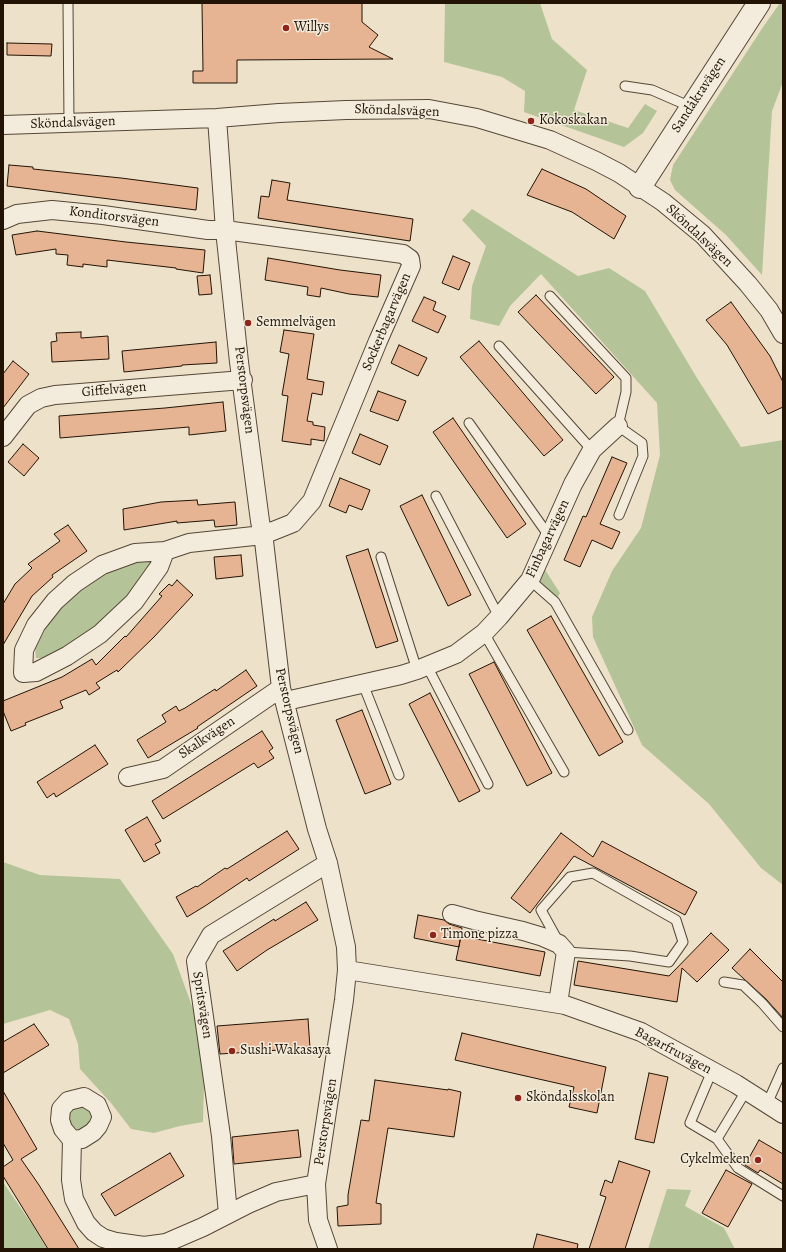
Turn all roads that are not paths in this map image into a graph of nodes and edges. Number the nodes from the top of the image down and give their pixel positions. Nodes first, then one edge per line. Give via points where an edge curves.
1 (68, 3) edge
2 (759, 3) edge
3 (625, 86) dead end
4 (691, 107) junction
5 (217, 118) junction
6 (69, 123) junction
7 (3, 125) edge
8 (640, 187) junction
9 (3, 220) edge
10 (226, 230) junction
11 (550, 296) dead end
12 (783, 334) edge
13 (499, 346) dead end
14 (243, 380) junction
15 (469, 423) dead end
16 (618, 426) junction
17 (3, 437) edge
18 (592, 450) junction
19 (436, 496) dead end
20 (619, 515) dead end
21 (263, 535) junction
22 (549, 536) junction
23 (165, 551) junction
24 (381, 556) dead end
25 (530, 580) junction
26 (499, 617) junction
27 (484, 632) junction
28 (422, 668) junction
29 (363, 684) junction
30 (284, 695) junction
31 (628, 730) dead end
32 (564, 772) dead end
33 (399, 775) dead end
34 (128, 777) dead end
35 (488, 784) dead end
36 (328, 863) junction
37 (452, 914) dead end
38 (563, 948) junction
39 (347, 970) junction
40 (724, 982) dead end
41 (558, 1003) junction
42 (783, 1027) edge
43 (783, 1068) edge
44 (712, 1071) junction
45 (746, 1091) junction
46 (779, 1111) edge
47 (718, 1139) junction
48 (72, 1140) dead end
49 (316, 1184) junction
50 (783, 1196) edge
51 (228, 1214) junction
52 (328, 1249) edge

1 - 6 lane
2 - 4 street, Sandåkravägen
3 - 4 lane via 652,90
4 - 8 street, Sandåkravägen
5 - 6 street, Sköndalsvägen
5 - 8 street, Sköndalsvägen via 346,110 429,109 477,118 550,140 619,172
5 - 10 street, Perstorpsvägen
6 - 7 street, Sköndalsvägen
8 - 12 street, Sköndalsvägen via 663,202 703,236 748,284 769,310
9 - 10 street, Konditorsvägen via 17,214 52,210 208,230
10 - 14 street, Perstorpsvägen
10 - 21 street, Sockerbagarvägen via 403,254 410,259 411,266 312,501 293,523
11 - 16 lane via 626,378 626,392
13 - 18 lane
14 - 17 street, Giffelvägen via 55,394 28,405
14 - 21 street, Perstorpsvägen
15 - 22 lane
16 - 18 street, Finbagarvägen
16 - 20 lane via 642,443 643,456
18 - 22 street, Finbagarvägen
19 - 26 lane
21 - 23 street via 189,543
21 - 30 street, Perstorpsvägen
22 - 25 street, Finbagarvägen
23 - 23 street via 135,553 102,565 75,583 36,625 24,650 23,673 42,669 100,634 134,602 159,567
24 - 28 lane
25 - 26 street, Finbagarvägen
25 - 31 lane via 555,602
26 - 27 street, Finbagarvägen
27 - 28 street, Finbagarvägen via 456,654
27 - 32 lane
28 - 29 street, Finbagarvägen
28 - 35 lane
29 - 30 street, Finbagarvägen
29 - 33 lane
30 - 34 street, Skalkvägen via 163,769
30 - 36 street, Perstorpsvägen via 317,829
36 - 39 street, Perstorpsvägen via 346,947
36 - 51 street, Spritsvägen via 211,935 196,961 221,1136
37 - 38 street via 523,930
38 - 38 lane via 669,962 683,942 676,920 593,873 570,877 541,910
38 - 41 street
39 - 41 street, Bagarfruvägen
39 - 49 street, Perstorpsvägen
40 - 42 lane via 743,986
41 - 44 street, Bagarfruvägen via 641,1032
43 - 46 lane
44 - 45 street, Bagarfruvägen
44 - 47 lane via 690,1123
45 - 46 street, Bagarfruvägen
45 - 47 lane
47 - 50 lane via 738,1168
48 - 51 street via 71,1180 74,1199 86,1223 103,1238 144,1246 166,1243
49 - 51 street via 276,1192
49 - 52 street, Perstorpsvägen via 318,1220

